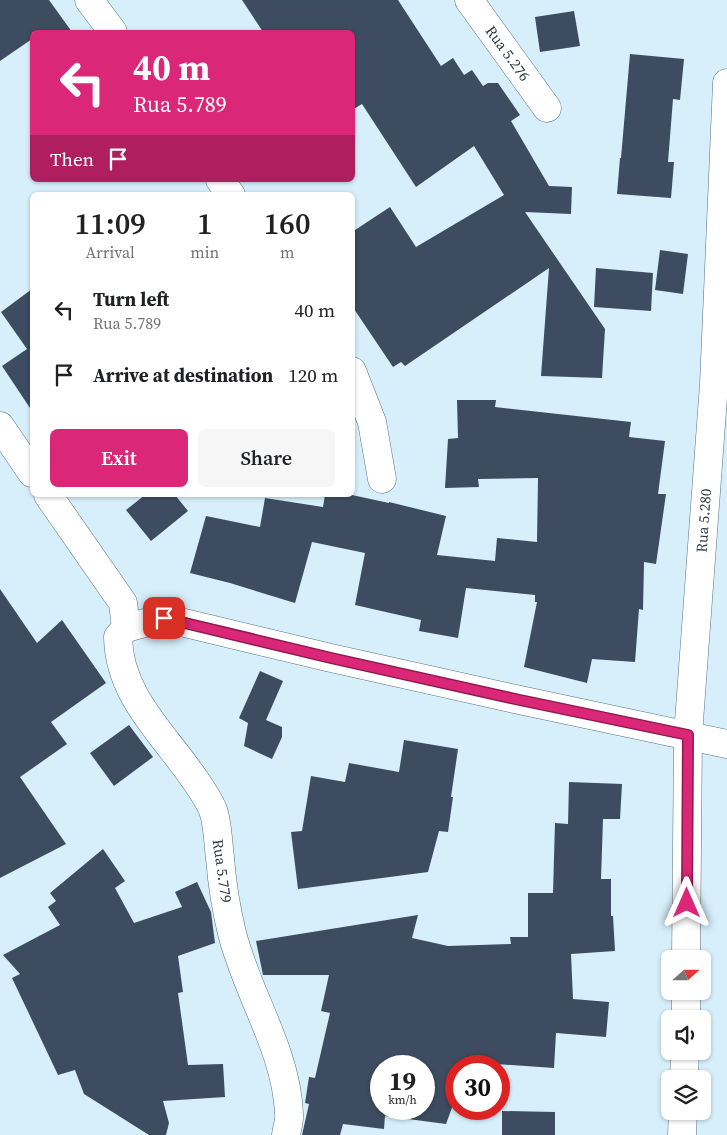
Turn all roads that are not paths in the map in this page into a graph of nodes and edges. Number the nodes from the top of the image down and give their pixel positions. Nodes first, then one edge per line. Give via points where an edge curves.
1 (89, 0) edge
2 (469, 0) edge
3 (112, 30) edge
4 (727, 83) edge
5 (546, 108) dead end
6 (355, 379) edge
7 (0, 426) edge
8 (30, 470) edge
9 (382, 479) dead end
10 (49, 497) edge
11 (126, 628) junction
12 (688, 735) junction
13 (727, 744) edge
14 (686, 950) edge
15 (683, 1120) edge
16 (286, 1135) edge
17 (682, 1135) edge

1 - 3 street
2 - 5 street, Rua 5.276
4 - 12 street, Rua 5.280 via 714,384
6 - 9 street via 372,422
7 - 8 street
10 - 11 street via 122,603
11 - 12 street via 164,618 486,693
11 - 16 street, Rua 5.779 via 118,637 118,652 127,682 213,810 232,934 286,1086 290,1114
12 - 13 street
12 - 14 street, Rua 5.280
15 - 17 street

